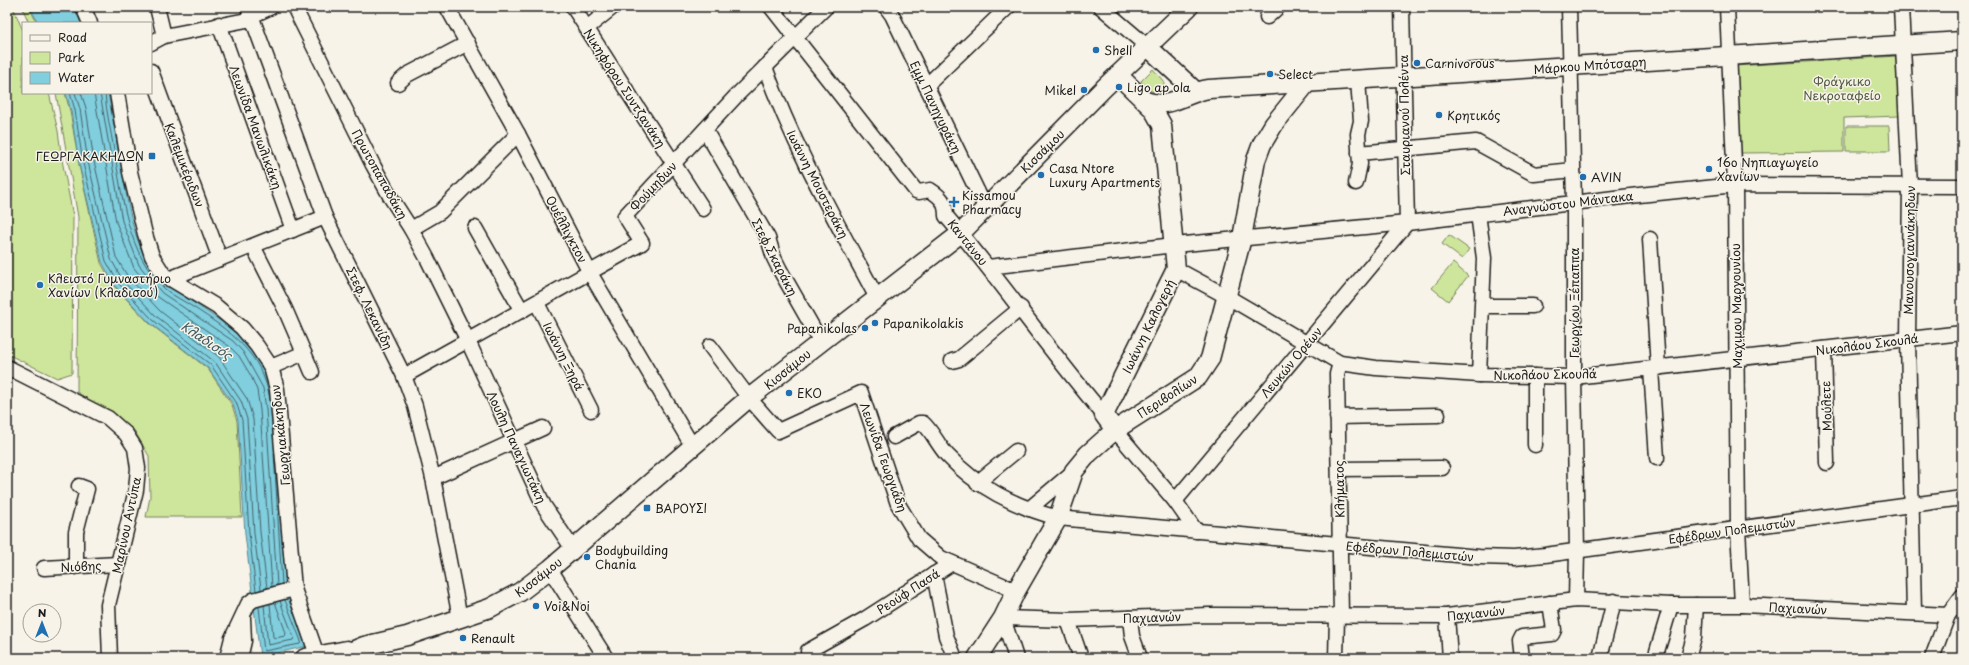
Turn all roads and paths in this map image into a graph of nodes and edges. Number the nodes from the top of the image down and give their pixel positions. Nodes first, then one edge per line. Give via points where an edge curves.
1 (83, 7) edge
2 (157, 7) edge
3 (271, 7) edge
4 (294, 7) edge
5 (448, 7) edge
6 (574, 7) edge
7 (613, 7) edge
8 (772, 7) edge
9 (826, 7) edge
10 (886, 7) edge
11 (1008, 7) edge
12 (1101, 7) edge
13 (1189, 7) edge
14 (1278, 7) edge
15 (1402, 7) edge
16 (1569, 7) edge
17 (1727, 7) edge
18 (1901, 7) edge
19 (250, 14) edge
20 (1266, 17) dead end
21 (90, 22) edge
22 (219, 24) junction
23 (587, 28) junction
24 (164, 36) junction
25 (796, 38) junction
26 (1962, 41) edge
27 (152, 42) edge
28 (468, 43) junction
29 (1902, 44) junction
30 (1148, 47) junction
31 (1730, 56) junction
32 (765, 67) junction
33 (1570, 67) junction
34 (152, 74) edge
35 (1118, 75) junction
36 (1403, 78) junction
37 (1358, 80) junction
38 (398, 83) dead end
39 (1307, 83) junction
40 (926, 86) junction
41 (116, 94) edge
42 (1178, 97) junction
43 (1145, 101) junction
44 (1162, 125) junction
45 (705, 130) junction
46 (518, 134) junction
47 (1405, 148) junction
48 (1359, 153) junction
49 (674, 164) junction
50 (1573, 170) junction
51 (1356, 183) dead end
52 (1735, 185) junction
53 (1910, 186) junction
54 (1962, 186) edge
55 (1574, 202) junction
56 (985, 207) junction
57 (702, 209) dead end
58 (1478, 214) junction
59 (325, 217) junction
60 (1407, 223) junction
61 (475, 228) dead end
62 (411, 229) junction
63 (293, 230) junction
64 (961, 233) junction
65 (1242, 238) junction
66 (1650, 239) dead end
67 (1174, 245) junction
68 (253, 246) junction
69 (220, 259) junction
70 (988, 267) junction
71 (1176, 269) junction
72 (590, 273) junction
73 (169, 279) junction
74 (1226, 296) junction
75 (877, 298) junction
76 (536, 303) junction
77 (1483, 306) junction
78 (1533, 306) dead end
79 (1021, 308) junction
80 (522, 311) junction
81 (1962, 333) edge
82 (1908, 339) junction
83 (468, 341) junction
84 (821, 342) junction
85 (1308, 343) junction
86 (710, 346) dead end
87 (1824, 349) junction
88 (304, 353) junction
89 (1737, 359) junction
90 (952, 361) dead end
91 (1340, 364) junction
92 (271, 367) junction
93 (7, 368) edge
94 (1654, 369) junction
95 (312, 372) dead end
96 (1480, 375) junction
97 (404, 376) junction
98 (1535, 376) junction
99 (1574, 377) junction
100 (749, 398) junction
101 (591, 410) dead end
102 (1104, 415) junction
103 (1337, 416) junction
104 (1438, 416) dead end
105 (543, 428) dead end
106 (1115, 430) junction
107 (894, 437) dead end
108 (514, 442) junction
109 (1535, 445) dead end
110 (693, 447) junction
111 (1016, 451) dead end
112 (1657, 458) dead end
113 (1827, 463) dead end
114 (1442, 468) dead end
115 (1339, 469) junction
116 (1074, 471) junction
117 (433, 478) junction
118 (977, 482) junction
119 (80, 486) dead end
120 (1962, 498) edge
121 (1175, 501) junction
122 (1912, 506) junction
123 (1029, 509) junction
124 (1058, 518) junction
125 (1738, 528) junction
126 (1196, 531) junction
127 (1340, 545) junction
128 (573, 548) junction
129 (1577, 551) junction
130 (952, 563) junction
131 (118, 564) junction
132 (76, 567) junction
133 (44, 568) dead end
134 (550, 569) junction
135 (934, 574) junction
136 (291, 590) junction
137 (1016, 591) junction
138 (1962, 596) edge
139 (1576, 600) junction
140 (1614, 601) junction
141 (1550, 603) junction
142 (1671, 605) junction
143 (1696, 605) junction
144 (1742, 605) junction
145 (1914, 613) junction
146 (243, 615) junction
147 (1948, 615) junction
148 (1339, 616) junction
149 (1447, 616) junction
150 (460, 618) junction
151 (1003, 618) junction
152 (1130, 618) junction
153 (1068, 620) junction
154 (808, 651) dead end
155 (367, 652) edge
156 (311, 657) edge
157 (110, 658) edge
158 (227, 658) edge
159 (240, 658) edge
160 (334, 658) edge
161 (606, 658) edge
162 (955, 658) edge
163 (977, 658) edge
164 (1016, 658) edge
165 (1081, 658) edge
166 (1140, 658) edge
167 (1336, 658) edge
168 (1450, 658) edge
169 (1522, 658) edge
170 (1600, 658) edge
171 (1655, 658) edge
172 (1688, 658) edge
173 (1932, 658) edge

1 - 21 street
2 - 24 street
3 - 19 street
4 - 62 street, Πρωτοπαπαδάκη via 373,165
5 - 28 street, Ουέλλιγκτον
6 - 23 street, Νικηφόρου Συντζανάκη
7 - 23 street
8 - 25 street, Καντάνου
9 - 25 street, Φούμηδων
10 - 40 street, Εμμ Πανηγυράκη
11 - 40 street
12 - 30 street
13 - 30 main road, Κισσάμου
14 - 20 street
15 - 36 street, Σταυριανού Πολέντα
16 - 33 street, Γεωργίου Ξέπαππα
17 - 31 street, Μαχιμου Mαργουνίου
18 - 29 street, Μανουσογιαννάκηδων
19 - 22 street
19 - 59 street, Στεφ. Λεκανίδη
22 - 24 street
22 - 63 street, Λεωνίδα Μανωλικάκη
23 - 49 street, Νικηφόρου Συντζανάκη
24 - 27 street
25 - 32 street, Φούμηδων
25 - 64 street, Καντάνου via 916,191 930,190 941,197 946,208 946,216
26 - 29 main road, Μάρκου Μπότσαρη
28 - 38 street via 407,75
28 - 46 street, Ουέλλιγκτον
29 - 31 main road, Μάρκου Μπότσαρη
29 - 53 street, Μανουσογιαννάκηδων
30 - 35 main road, Κισσάμου
30 - 42 main road
31 - 33 main road, Μάρκου Μπότσαρη
31 - 52 street, Μαχιμου Mαργουνίου
32 - 45 street, Φούμηδων
32 - 75 street, Ιωάννη Μουστεράκη via 779,105 816,184
33 - 36 main road, Μάρκου Μπότσαρη
33 - 50 street, Γεωργίου Ξέπαππα
34 - 69 street, Καλεμικέριδων
35 - 43 main road, Ιωάννη Καλογερή
35 - 56 main road, Κισσάμου
36 - 37 main road, Μάρκου Μπότσαρη
36 - 47 street, Σταυριανού Πολέντα
37 - 39 main road, Μάρκου Μπότσαρη
37 - 48 street via 1361,121 1358,134
39 - 42 main road, Μάρκου Μπότσαρη via 1218,88
39 - 65 main road, Περιβολίων via 1284,110 1262,144 1252,179
40 - 56 street, Εμμ Πανηγυράκη
41 - 73 street, Γεωργιακάκηδων via 130,172 145,234 152,256
42 - 43 main road via 1152,104
42 - 44 main road via 1162,112
43 - 44 main road, Ιωάννη Καλογερή
44 - 67 main road, Ιωάννη Καλογερή
45 - 49 street, Φούμηδων
45 - 84 street, Στεφ.Σκαράκη via 768,238 780,270
46 - 62 street via 440,212
46 - 72 street, Ουέλλιγκτον
47 - 48 street
47 - 50 street via 1476,142 1534,174
47 - 60 street, Σταυριανού Πολέντα
48 - 51 street via 1360,171
49 - 57 street, Νικηφόρου Συντζανάκη
49 - 72 street, Φούμηδων via 626,216 642,243
50 - 55 street, Γεωργίου Ξέπαππα
52 - 53 street, Αναγνώστου Μάντακα
52 - 55 street, Αναγνώστου Μάντακα
52 - 89 street, Μαχιμου Mαργουνίου
53 - 54 street, Αναγνώστου Μάντακα
53 - 82 street, Μανουσογιαννάκηδων
55 - 58 street, Αναγνώστου Μάντακα
55 - 99 street, Γεωργίου Ξέπαππα
56 - 64 main road, Κισσάμου
58 - 60 street, Αναγνώστου Μάντακα
58 - 77 street via 1484,258
59 - 63 street
59 - 97 street, Στεφ. Λεκανίδη
60 - 65 street, Αναγνώστου Μάντακα
60 - 85 street, Λευκών Ορέων
61 - 80 street
62 - 83 street, Πρωτοπαπαδάκη
63 - 68 street
64 - 70 street, Καντάνου
64 - 75 main road, Κισσάμου
65 - 67 street, Αναγνώστου Μάντακα
65 - 74 main road, Περιβολίων
66 - 94 street
67 - 70 street, Αναγνώστου Μάντακα
67 - 71 main road, Ιωάννη Καλογερή
68 - 69 street
68 - 88 street
69 - 73 street
70 - 79 street, Καντάνου
71 - 74 street, Νικολάου Σκουλά
71 - 102 main road, Ιωάννη Καλογερή
72 - 76 street, Φούμηδων
72 - 110 street, Ουέλλιγκτον
73 - 92 street, Γεωργιακάκηδων via 217,307 242,328
74 - 85 street, Νικολάου Σκουλά
74 - 106 main road, Περιβολίων via 1206,368 1198,377
75 - 84 main road, Κισσάμου
76 - 80 street, Φούμηδων
76 - 101 street, Ιωάννη Ξηρά
77 - 78 street
77 - 96 street
79 - 90 street via 959,359
79 - 102 street, Καντάνου
80 - 83 street, Φούμηδων
81 - 82 street, Νικολάου Σκουλά
82 - 87 street, Νικολάου Σκουλά
82 - 122 street, Μανουσογιαννάκηδων
83 - 97 street, Φούμηδων
83 - 108 street, Λουλη Παναγιωτάκη
84 - 100 main road, Κισσάμου
85 - 91 street, Νικολάου Σκουλά
85 - 121 street, Λευκών Ορέων
86 - 100 street
87 - 89 street, Νικολάου Σκουλά
87 - 113 street, Μούλετε
88 - 92 street
88 - 95 street
89 - 94 street, Νικολάου Σκουλά
89 - 125 street, Μαχιμου Mαργουνίου
91 - 96 street, Νικολάου Σκουλά
91 - 103 street, Κλήματος via 1336,374
92 - 136 street, Γεωργιακάκηδων via 277,390
93 - 131 street, Μαρίνου Αντύπα via 108,418 121,429 132,444 138,460 137,483
94 - 99 street, Νικολάου Σκουλά
94 - 112 street
96 - 98 street, Νικολάου Σκουλά
97 - 117 street, Στεφ. Λεκανίδη via 415,406
98 - 99 street, Νικολάου Σκουλά
98 - 109 street
99 - 129 street, Γεωργίου Ξέπαππα
100 - 110 main road, Κισσάμου
100 - 130 street, Λεωνίδα Γεωργιάδη via 778,431 861,393 902,511 919,539 941,558
102 - 106 main road
103 - 104 street
103 - 115 street, Κλήματος
105 - 108 street
106 - 116 main road, Περιβολίων via 1088,454
106 - 121 street
107 - 118 street, Εφέδρων Πολεμιστών via 923,423 945,453
108 - 117 street
108 - 128 street, Λουλη Παναγιωτάκη via 544,506
110 - 128 main road, Κισσάμου
111 - 118 street
114 - 115 street
115 - 127 street, Κλήματος
116 - 123 street
116 - 124 main road, Περιβολίων
117 - 150 street, Στεφ. Λεκανίδη
118 - 123 street, Εφέδρων Πολεμιστών via 998,496
119 - 132 street via 87,489 76,532
120 - 122 street, Εφέδρων Πολεμιστών
121 - 126 street
122 - 125 street, Εφέδρων Πολεμιστών
122 - 145 street, Μανουσογιαννάκηδων
123 - 124 street, Εφέδρων Πολεμιστών
124 - 126 street, Εφέδρων Πολεμιστών
124 - 137 main road, Περιβολίων
125 - 129 street, Εφέδρων Πολεμιστών
125 - 144 street, Μαχιμου Mαργουνίου
126 - 127 street, Εφέδρων Πολεμιστών
127 - 129 street, Εφέδρων Πολεμιστών via 1514,558
127 - 148 street, Κλήματος
128 - 134 main road, Κισσάμου
129 - 139 street, Γεωργίου Ξέπαππα
130 - 135 street, Ρεούφ Πασά
130 - 137 street, Λεωνίδα Γεωργιάδη
131 - 132 street, Νιόβης
131 - 157 street, Μαρίνου Αντύπα via 108,605
132 - 133 street, Νιόβης
134 - 150 main road, Κισσάμου via 502,603
134 - 161 street
135 - 154 street, Ρεούφ Πασά via 865,619
135 - 162 street via 946,636
136 - 146 street via 253,600
136 - 156 street, Γεωργιακάκηδων
137 - 151 main road, Περιβολίων
138 - 147 street
139 - 140 street, Παχιανών
139 - 141 street, Παχιανών
140 - 142 street, Παχιανών
140 - 170 street
141 - 149 street, Παχιανών
141 - 169 street via 1554,630 1552,634 1522,637
142 - 143 street, Παχιανών
142 - 171 street
143 - 144 street, Παχιανών
143 - 172 street via 1694,637
144 - 145 street, Παχιανών
145 - 147 street, Παχιανών
146 - 158 street via 232,638
146 - 159 street via 244,641
147 - 173 street
148 - 149 street, Παχιανών
148 - 152 street, Παχιανών via 1209,615
148 - 167 street, Κλήματος
149 - 168 street
150 - 155 main road, Κισσάμου
151 - 153 street, Παχιανών
151 - 163 main road, Περιβολίων
151 - 164 street
152 - 153 street, Παχιανών
152 - 166 street via 1132,636
153 - 165 street
155 - 156 main road
155 - 160 main road, Κισσάμου

